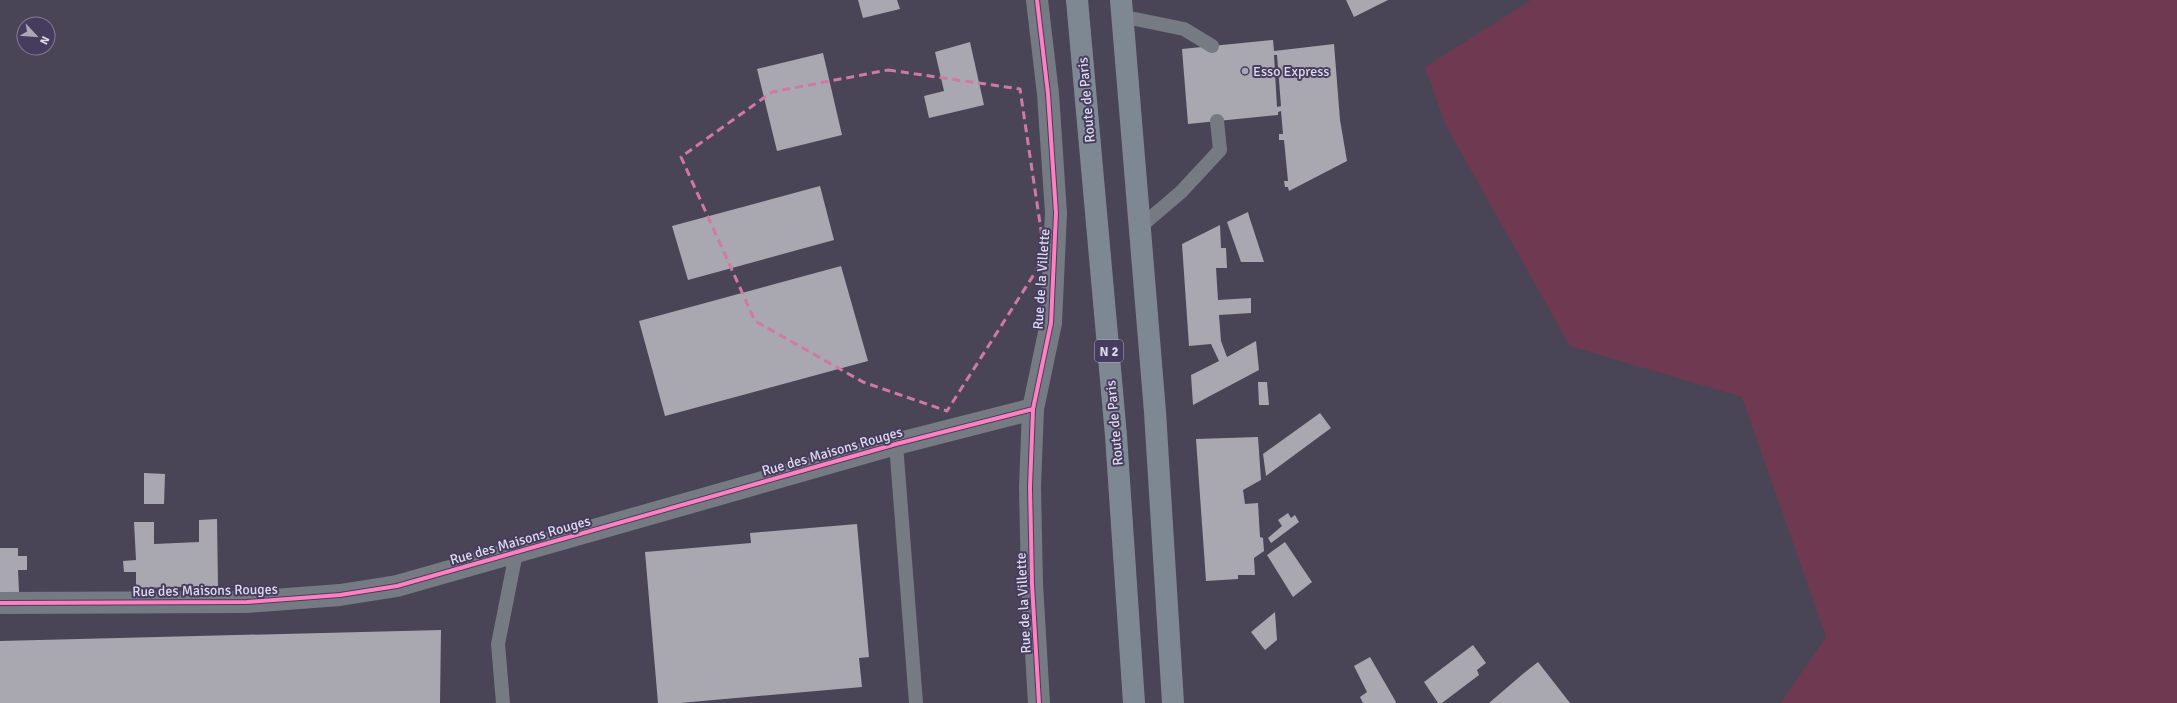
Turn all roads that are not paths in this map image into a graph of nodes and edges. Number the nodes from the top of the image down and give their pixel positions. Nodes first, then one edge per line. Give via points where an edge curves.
1 (1037, 0) edge
2 (1077, 0) edge
3 (1122, 10) edge
4 (1212, 46) dead end
5 (1217, 121) dead end
6 (1140, 227) junction
7 (1033, 410) junction
8 (896, 444) junction
9 (516, 553) junction
10 (0, 603) edge
11 (503, 703) edge
12 (916, 703) edge
13 (1039, 703) edge
14 (1134, 703) edge
15 (1173, 703) edge

1 - 7 street, Rue de la Villette via 1048,94 1056,213 1051,323
2 - 14 main road, Route de Paris / N 2 via 1116,436
3 - 4 lane via 1135,19 1184,29
3 - 6 main road
5 - 6 lane via 1220,150 1181,192
6 - 15 main road via 1156,428
7 - 8 street, Rue des Maisons Rouges
7 - 13 street, Rue de la Villette via 1030,487
8 - 9 street, Rue des Maisons Rouges
8 - 12 lane
9 - 10 street, Rue des Maisons Rouges via 397,586 340,595 247,602
9 - 11 lane via 498,644

